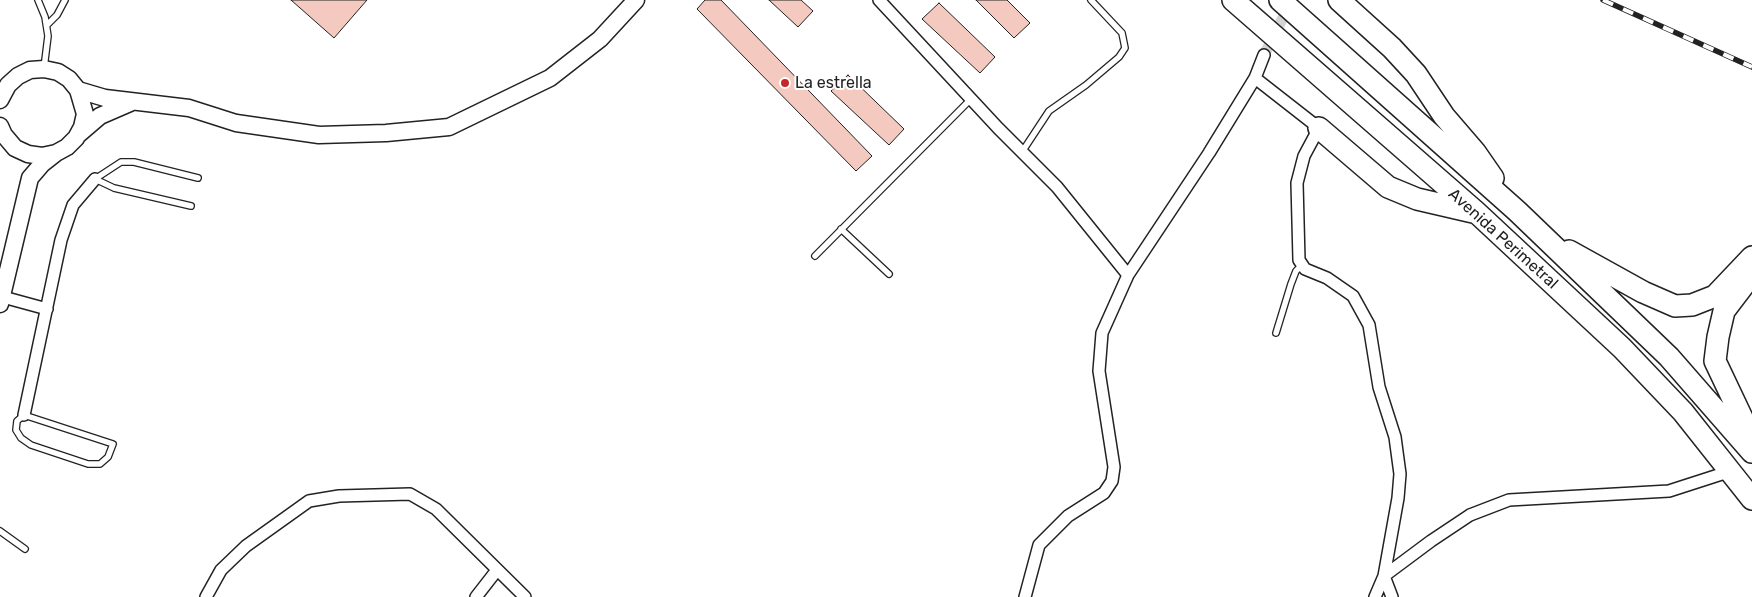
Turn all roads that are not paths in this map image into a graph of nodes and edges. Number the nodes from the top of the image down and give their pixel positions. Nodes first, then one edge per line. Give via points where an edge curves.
1 (38, 0) edge
2 (65, 0) edge
3 (636, 0) edge
4 (879, 0) edge
5 (1090, 0) edge
6 (1233, 0) edge
7 (1280, 0) edge
8 (1339, 0) edge
9 (47, 25) junction
10 (1264, 55) tunnel mouth
11 (44, 69) junction
12 (18, 76) junction
13 (1255, 78) junction
14 (0, 84) edge
15 (78, 90) junction
16 (971, 99) junction
17 (0, 100) edge
18 (137, 101) junction
19 (1319, 128) junction
20 (1, 130) edge
21 (76, 138) junction
22 (15, 148) junction
23 (1022, 152) junction
24 (56, 153) junction
25 (1427, 170) junction
26 (198, 178) dead end
27 (95, 179) junction
28 (28, 184) junction
29 (1417, 199) junction
30 (190, 206) dead end
31 (1517, 211) junction
32 (1476, 212) junction
33 (841, 229) junction
34 (1540, 234) junction
35 (815, 256) dead end
36 (1752, 257) edge
37 (1301, 266) junction
38 (890, 274) dead end
39 (1752, 274) edge
40 (1128, 275) junction
41 (1, 300) edge
42 (47, 309) junction
43 (1276, 333) dead end
44 (24, 415) junction
45 (1752, 439) edge
46 (1752, 452) edge
47 (1731, 471) junction
48 (1752, 500) edge
49 (0, 531) edge
50 (25, 548) dead end
51 (497, 570) junction
52 (1384, 576) junction
53 (206, 597) edge
54 (476, 597) edge
55 (525, 597) edge
56 (1025, 597) edge
57 (1375, 597) edge
58 (1382, 597) edge
59 (1392, 597) edge

1 - 9 lane
2 - 9 lane
3 - 18 street via 600,39 550,78 449,127 319,135 236,123 189,108
4 - 16 street
5 - 23 lane via 1122,33 1125,48 1086,85 1049,111
6 - 25 highway, Avenida Perimetral
7 - 31 highway, Avenida Perimetral
8 - 31 highway via 1416,74
9 - 11 lane
10 - 13 street
11 - 12 street via 30,70
11 - 15 street via 58,72
12 - 14 street
12 - 17 street via 8,85
13 - 19 street
13 - 40 street
15 - 18 street via 105,98
15 - 21 street via 85,114
16 - 23 street
16 - 33 lane
18 - 21 street via 100,116
19 - 29 highway via 1388,187
19 - 37 street via 1304,156 1297,183 1297,248
20 - 22 street
21 - 24 street
22 - 24 street via 42,156
22 - 28 street via 25,166
23 - 40 street via 1057,187
24 - 28 street via 42,164
25 - 29 highway via 1431,181 1427,193
25 - 32 highway, Avenida Perimetral
26 - 27 lane via 134,162 121,162
27 - 30 lane via 114,188
27 - 42 street via 78,197 70,212
28 - 41 street
29 - 32 highway
31 - 34 highway, Avenida Perimetral
32 - 47 highway, Avenida Perimetral via 1622,348 1683,412
33 - 35 lane
33 - 38 lane
34 - 36 highway via 1643,292 1675,306 1692,305 1715,296
34 - 46 highway, Avenida Perimetral via 1669,357
37 - 43 lane via 1290,284
37 - 52 street via 1327,278 1353,296 1369,325 1378,387 1395,437 1400,474
39 - 45 highway via 1724,311 1715,362
40 - 56 street via 1102,332 1099,371 1114,467 1112,480 1104,493 1068,516 1039,545
41 - 42 street
42 - 44 street
44 - 44 lane via 113,444 108,457 100,464 88,464 31,445 16,430 17,421
47 - 48 highway, Avenida Perimetral
47 - 52 street via 1669,491 1509,500 1470,515
49 - 50 lane
51 - 53 street via 436,509 410,494 339,496 309,501 246,546 221,570
51 - 54 street
51 - 55 street
52 - 57 street
52 - 58 street
52 - 59 street

